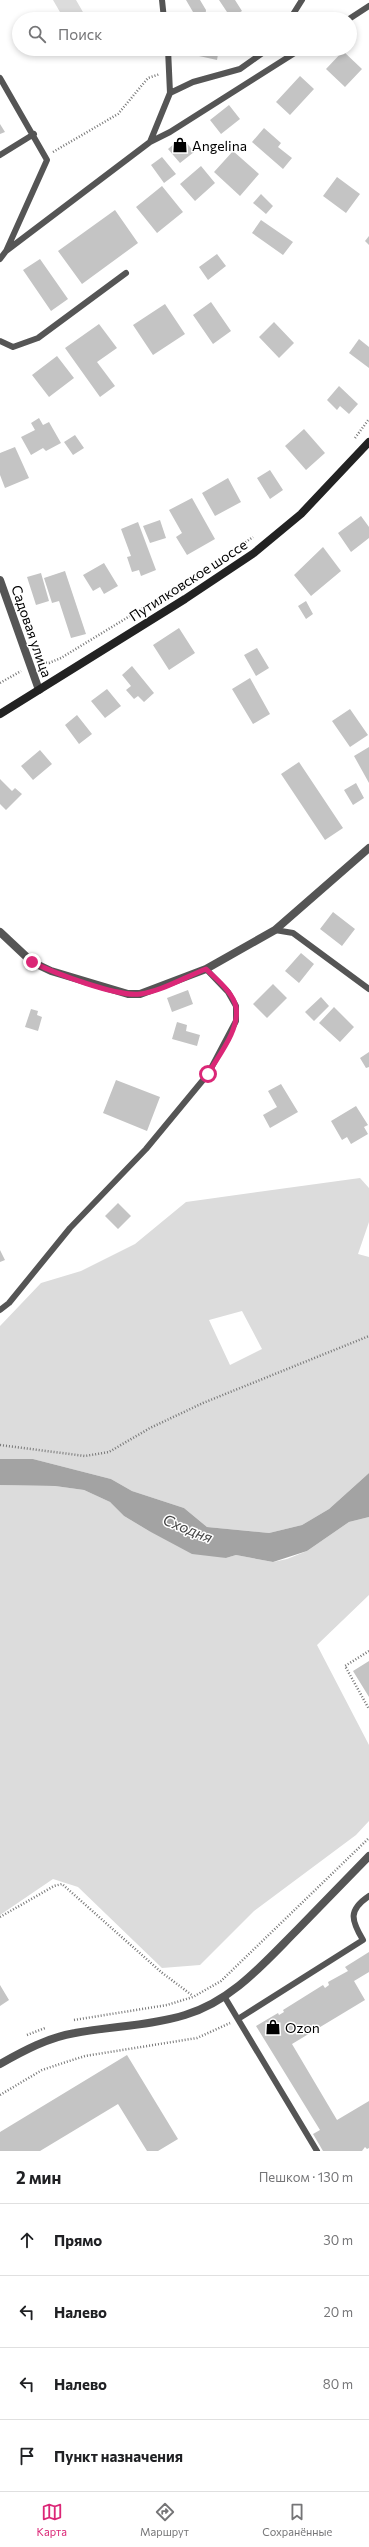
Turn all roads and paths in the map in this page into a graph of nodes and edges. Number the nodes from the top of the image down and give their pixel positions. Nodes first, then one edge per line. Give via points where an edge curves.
1 (162, 0) edge
2 (302, 0) edge
3 (369, 6) edge
4 (163, 12) edge
5 (294, 12) edge
6 (357, 14) edge
7 (169, 56) edge
8 (258, 56) edge
9 (290, 56) edge
10 (170, 70) junction
11 (0, 78) edge
12 (170, 93) junction
13 (34, 134) junction
14 (150, 142) junction
15 (0, 155) edge
16 (46, 156) junction
17 (6, 251) junction
18 (0, 259) edge
19 (126, 273) dead end
20 (0, 341) edge
21 (369, 419) edge
22 (369, 442) edge
23 (351, 444) dead end
24 (259, 533) dead end
25 (215, 564) dead end
26 (209, 568) dead end
27 (0, 580) edge
28 (30, 666) junction
29 (0, 683) edge
30 (39, 690) junction
31 (0, 714) edge
32 (369, 848) edge
33 (275, 930) junction
34 (0, 932) edge
35 (206, 969) junction
36 (369, 989) edge
37 (0, 1310) edge
38 (369, 1336) edge
39 (0, 1445) edge
40 (369, 1651) edge
41 (369, 1709) edge
42 (369, 1838) edge
43 (369, 1856) edge
44 (369, 1896) edge
45 (0, 1917) edge
46 (224, 1996) junction
47 (193, 1997) junction
48 (238, 2019) junction
49 (67, 2022) dead end
50 (52, 2026) dead end
51 (24, 2037) dead end
52 (0, 2064) edge
53 (0, 2095) edge
54 (317, 2151) edge

1 - 4 lane
2 - 5 lane
3 - 6 lane
7 - 10 lane
8 - 12 lane via 240,69 193,82
9 - 14 lane
10 - 12 lane
10 - 16 path via 148,78 118,114
11 - 13 lane
12 - 14 lane
13 - 15 lane
13 - 16 lane
14 - 17 lane
16 - 17 lane via 45,168
17 - 18 lane
19 - 20 lane via 38,338 13,347
21 - 23 path
22 - 30 main road, Путилковское шоссе via 301,514 254,553
24 - 25 path
26 - 28 path via 61,658 50,663 40,662
27 - 28 street, Садовая улица
28 - 29 path
28 - 30 street, Садовая улица
30 - 31 main road, Путилковское шоссе
32 - 33 street
33 - 35 street
33 - 36 lane via 293,934
34 - 35 street via 32,962 51,971 128,994 140,994
35 - 37 lane via 228,992 236,1006 236,1021 208,1074 146,1149 70,1228 9,1303
38 - 39 path via 203,1403 150,1428 109,1452 85,1456
40 - 41 path via 345,1666
42 - 47 path via 235,1970
43 - 46 street via 261,1966
44 - 48 lane via 358,1904 353,1914 355,1926 363,1940
45 - 47 path via 62,1884
46 - 48 lane
46 - 52 street via 187,2015 149,2025 73,2033 48,2040
47 - 49 path via 167,2005 90,2016
48 - 53 path via 197,2038 85,2056 63,2062 42,2070
48 - 54 lane
50 - 51 path

